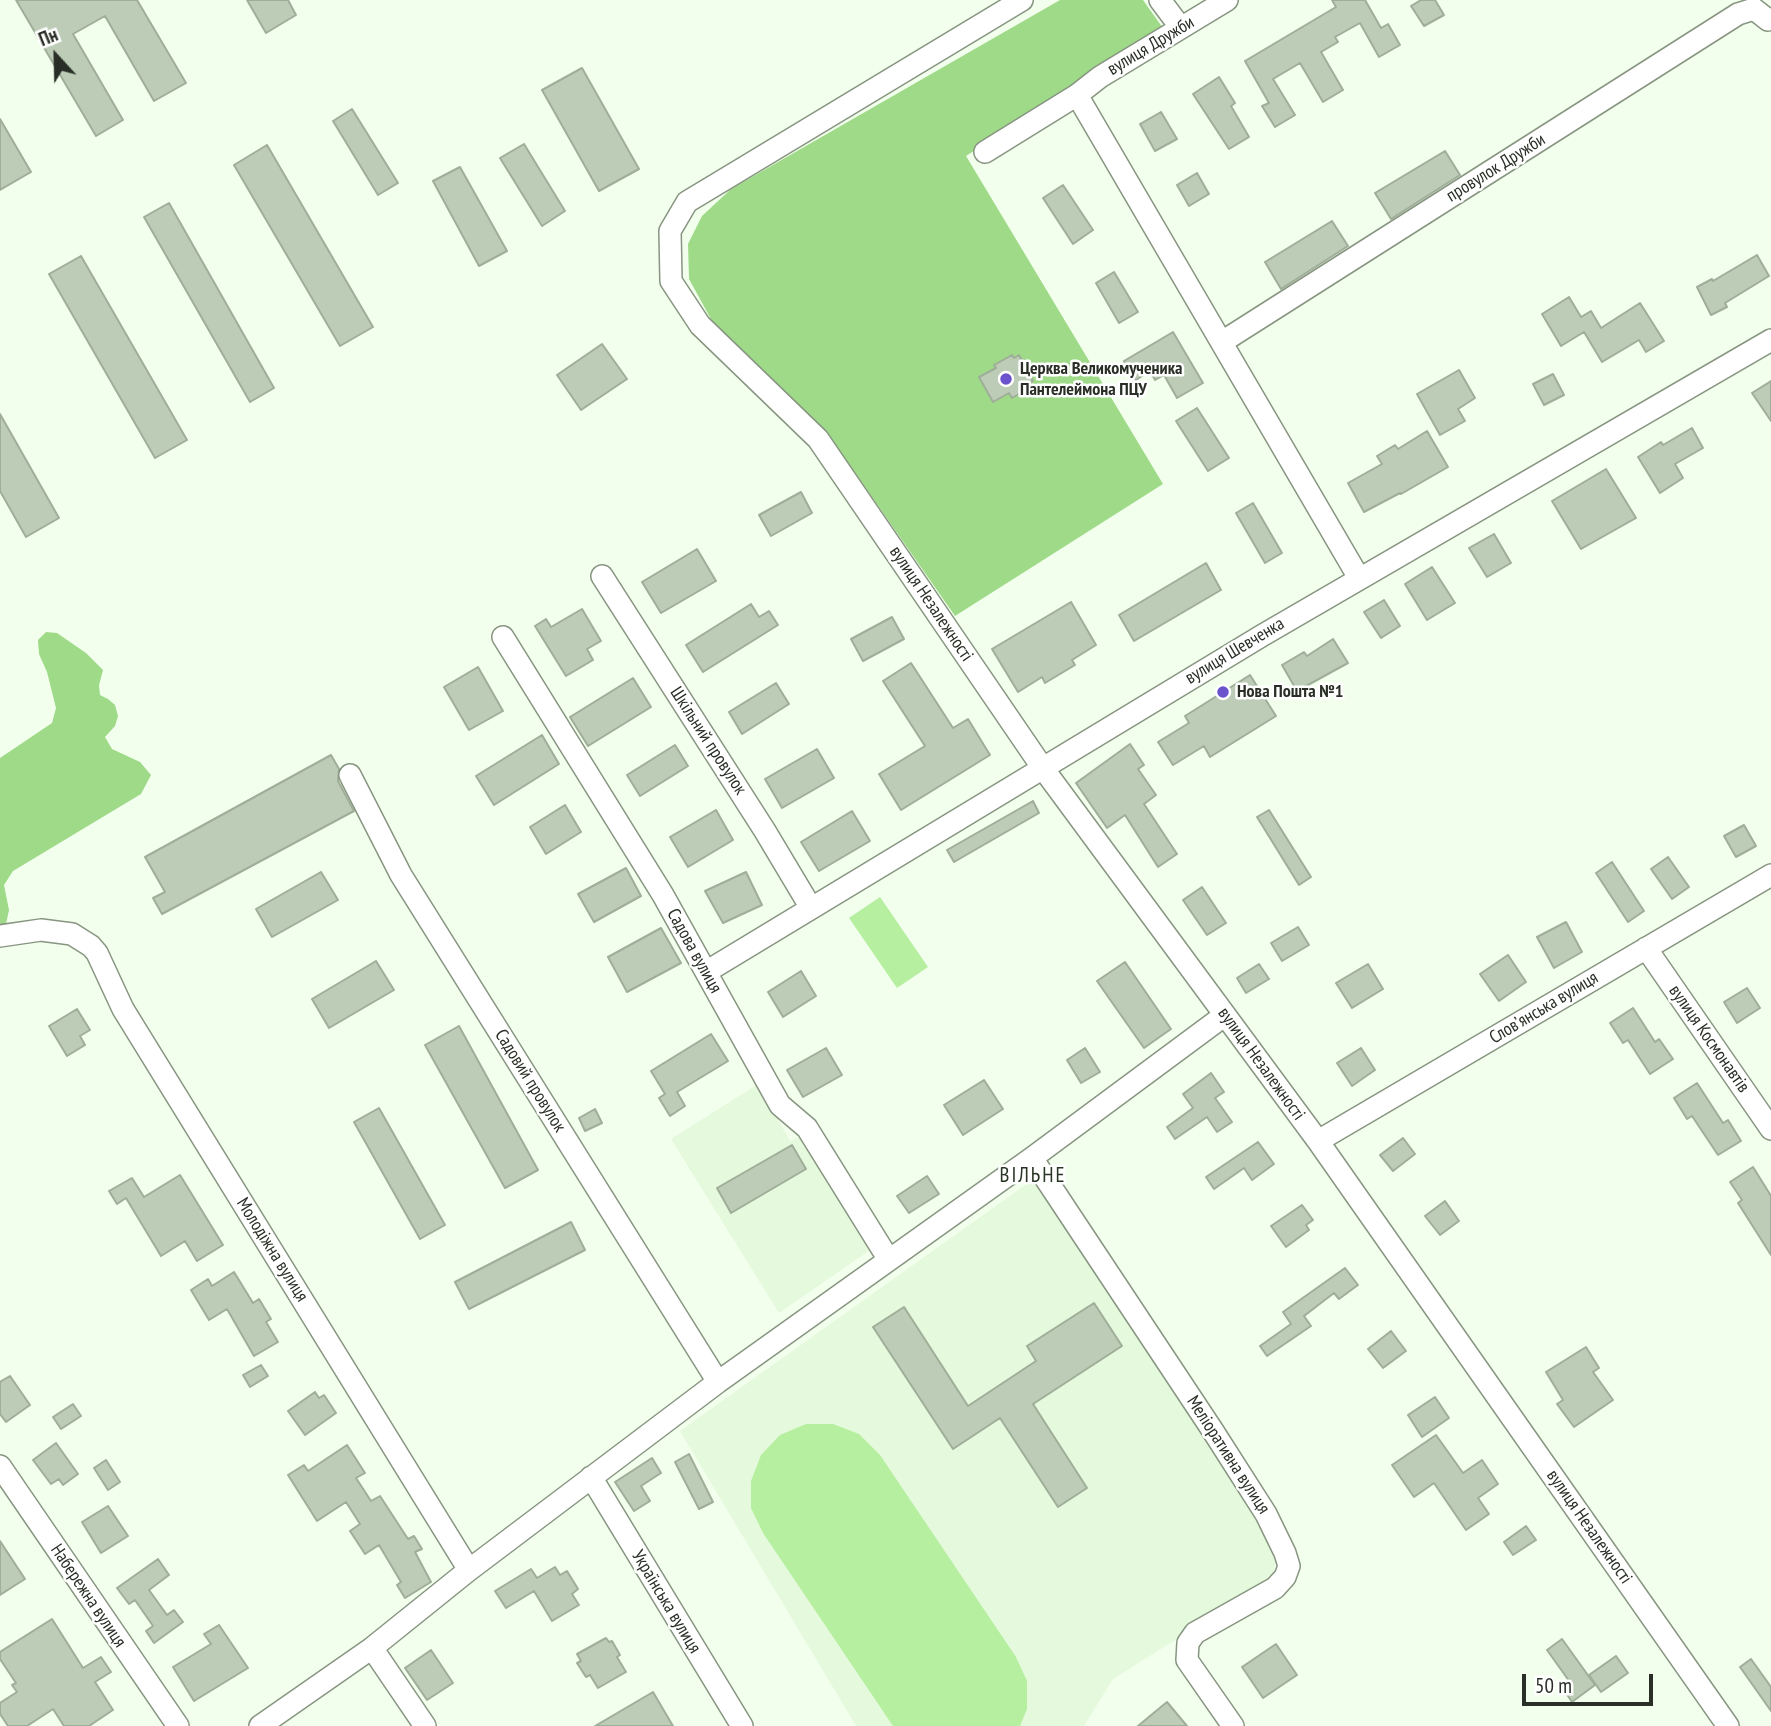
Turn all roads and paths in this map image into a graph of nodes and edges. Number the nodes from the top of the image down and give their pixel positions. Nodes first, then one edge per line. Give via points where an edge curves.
1 (1022, 0) edge
2 (1160, 0) edge
3 (1227, 0) edge
4 (1771, 19) edge
5 (1181, 28) junction
6 (1077, 95) junction
7 (985, 152) dead end
8 (1771, 340) edge
9 (1222, 342) junction
10 (602, 576) dead end
11 (1359, 578) junction
12 (503, 637) dead end
13 (1042, 767) junction
14 (350, 775) dead end
15 (1771, 876) edge
16 (811, 908) junction
17 (0, 936) edge
18 (1646, 948) junction
19 (706, 972) junction
20 (1225, 1015) junction
21 (1771, 1129) edge
22 (1318, 1142) junction
23 (1032, 1158) junction
24 (889, 1260) junction
25 (718, 1382) junction
26 (0, 1466) edge
27 (591, 1477) junction
28 (469, 1570) junction
29 (372, 1648) junction
30 (264, 1725) edge
31 (178, 1726) edge
32 (425, 1726) edge
33 (742, 1726) edge
34 (1233, 1726) edge
35 (1728, 1726) edge

1 - 13 street, вулиця Незалежності via 687,202 670,231 671,281 700,325 818,439
2 - 5 street
3 - 5 street, вулиця Дружби
4 - 9 street, провулок Дружби via 1754,9 1738,14
5 - 6 street, вулиця Дружби
6 - 7 street, вулиця Дружби
6 - 9 street
8 - 11 street, вулиця Шевченка
9 - 11 street
10 - 16 street, Шкільний провулок
11 - 13 street, вулиця Шевченка
12 - 19 street, Садова вулиця
13 - 16 street, вулиця Шевченка
13 - 20 street, вулиця Незалежності
14 - 25 street, Садовий провулок via 401,875
15 - 18 street, Словʼянська вулиця
16 - 19 street, вулиця Шевченка
17 - 28 street, Молодіжна вулиця via 41,930 72,934 97,953 123,1009
18 - 21 street, вулиця Космонавтів
18 - 22 street, Словʼянська вулиця
19 - 24 street, Садова вулиця via 780,1105 807,1128
20 - 22 street, вулиця Незалежності
20 - 23 street
22 - 35 street, вулиця Незалежності
23 - 24 street
23 - 34 street, Меліоративна вулиця via 1213,1431 1286,1553 1289,1566 1275,1588 1195,1633 1188,1643 1187,1660
24 - 25 street
25 - 27 street
26 - 31 street, Набережна вулиця
27 - 28 street
27 - 33 street, Українська вулиця
28 - 29 street
29 - 30 street
29 - 32 street

